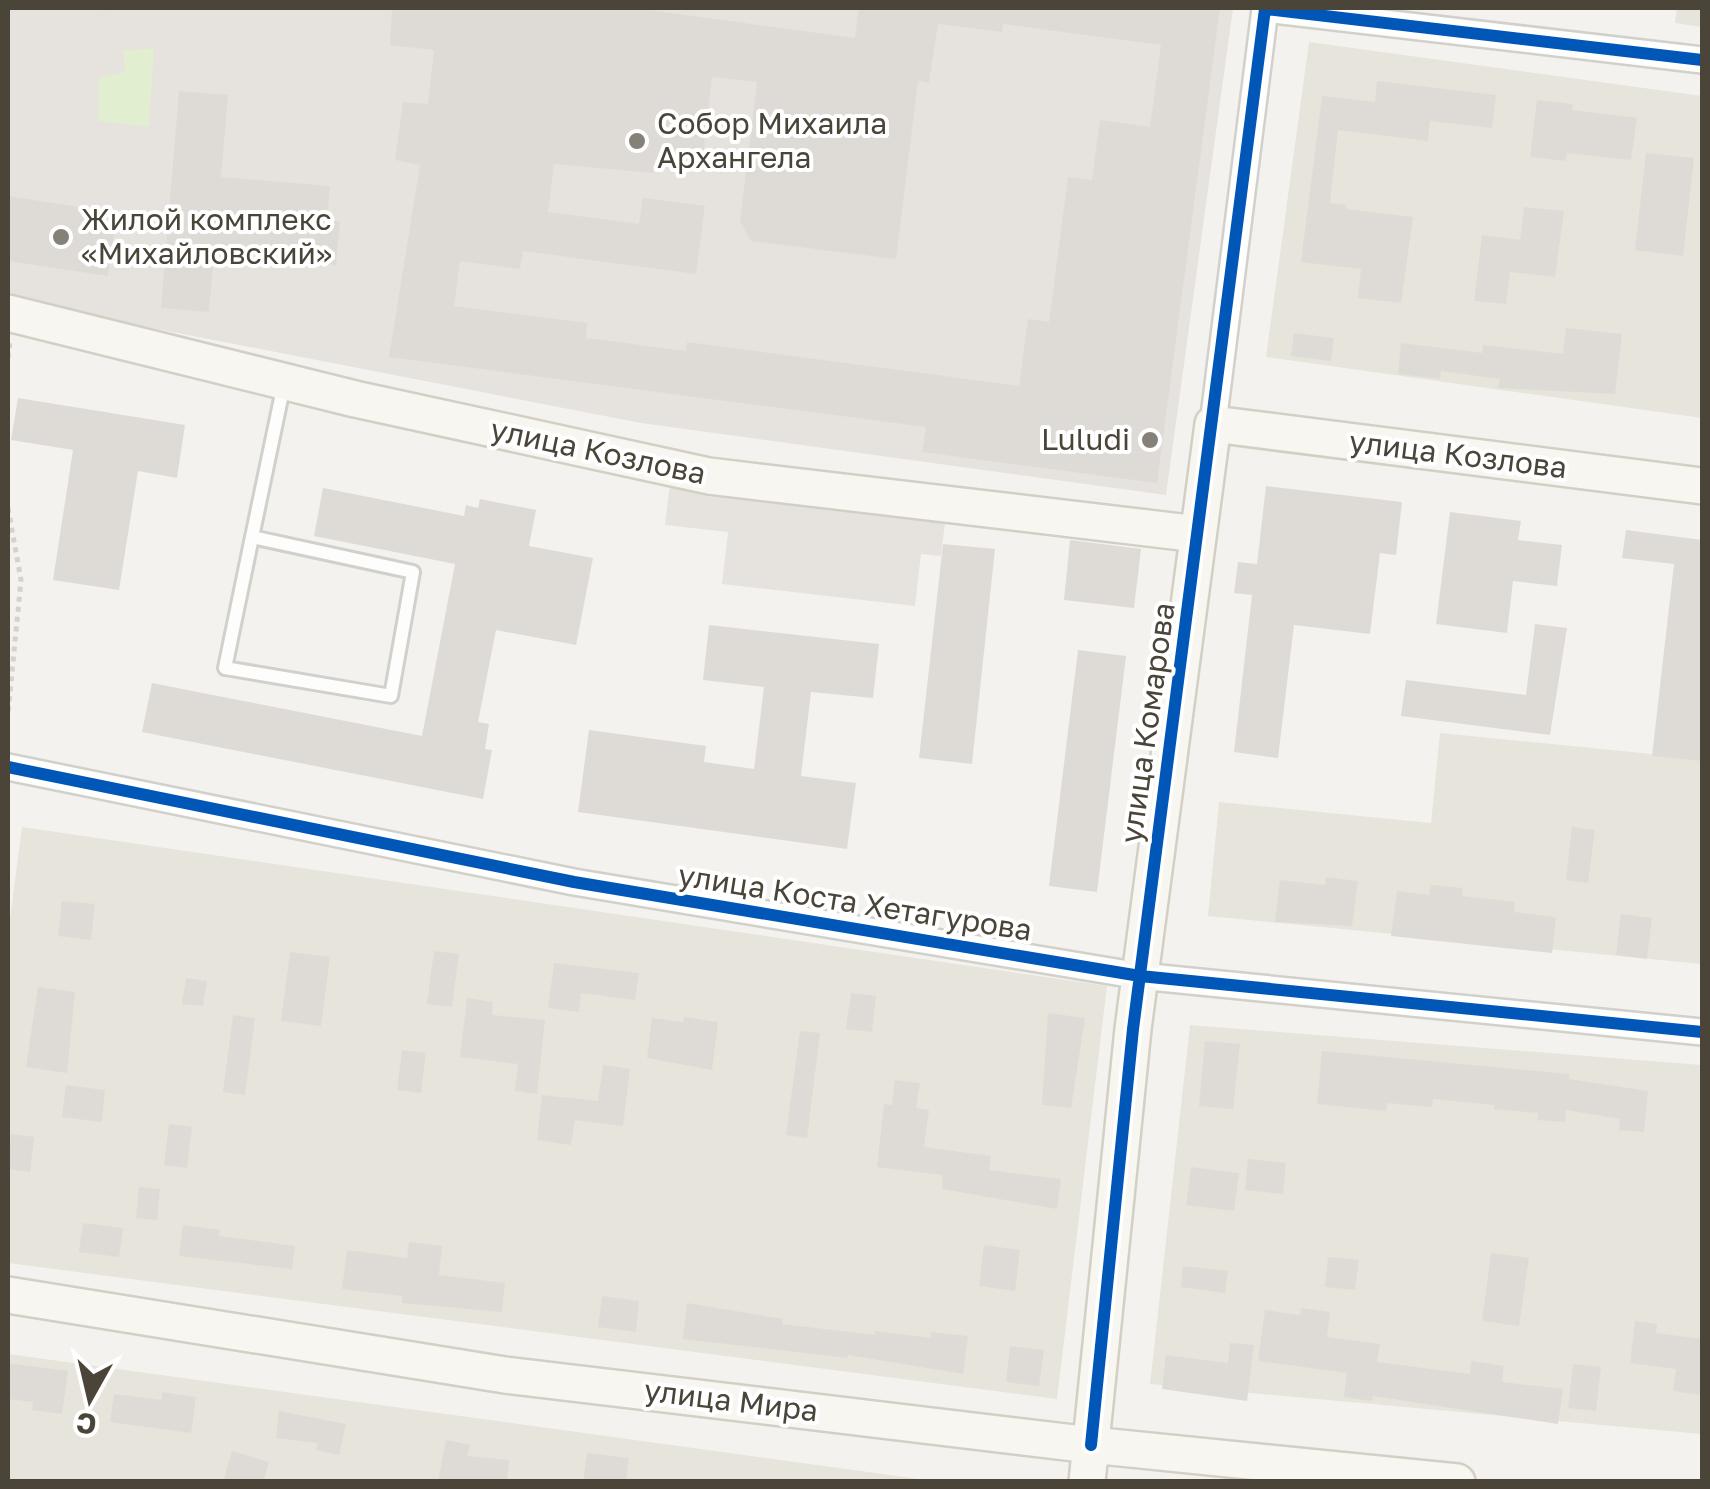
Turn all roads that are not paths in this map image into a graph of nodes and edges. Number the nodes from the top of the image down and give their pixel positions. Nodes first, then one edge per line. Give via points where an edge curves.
1 (1266, 8) edge
2 (1702, 60) edge
3 (8, 313) edge
4 (284, 382) junction
5 (1213, 424) junction
6 (1702, 486) edge
7 (1198, 534) junction
8 (252, 537) junction
9 (8, 767) edge
10 (1140, 976) junction
11 (1702, 1032) edge
12 (8, 1295) edge
13 (1091, 1445) junction
14 (1087, 1482) edge
15 (1457, 1482) edge

1 - 2 street
1 - 5 street, улица Комарова
3 - 4 street, улица Козлова
4 - 7 street, улица Козлова via 710,476
4 - 8 lane
5 - 6 street, улица Козлова
5 - 7 street, улица Комарова
7 - 10 street, улица Комарова
8 - 8 lane via 413,572 391,696 225,668
9 - 10 street, улица Коста Хетагурова via 574,882
10 - 11 street, улица Коста Хетагурова
10 - 13 street, улица Комарова
12 - 13 street, улица Мира via 505,1375
13 - 14 street, улица Комарова
13 - 15 street, улица Мира

